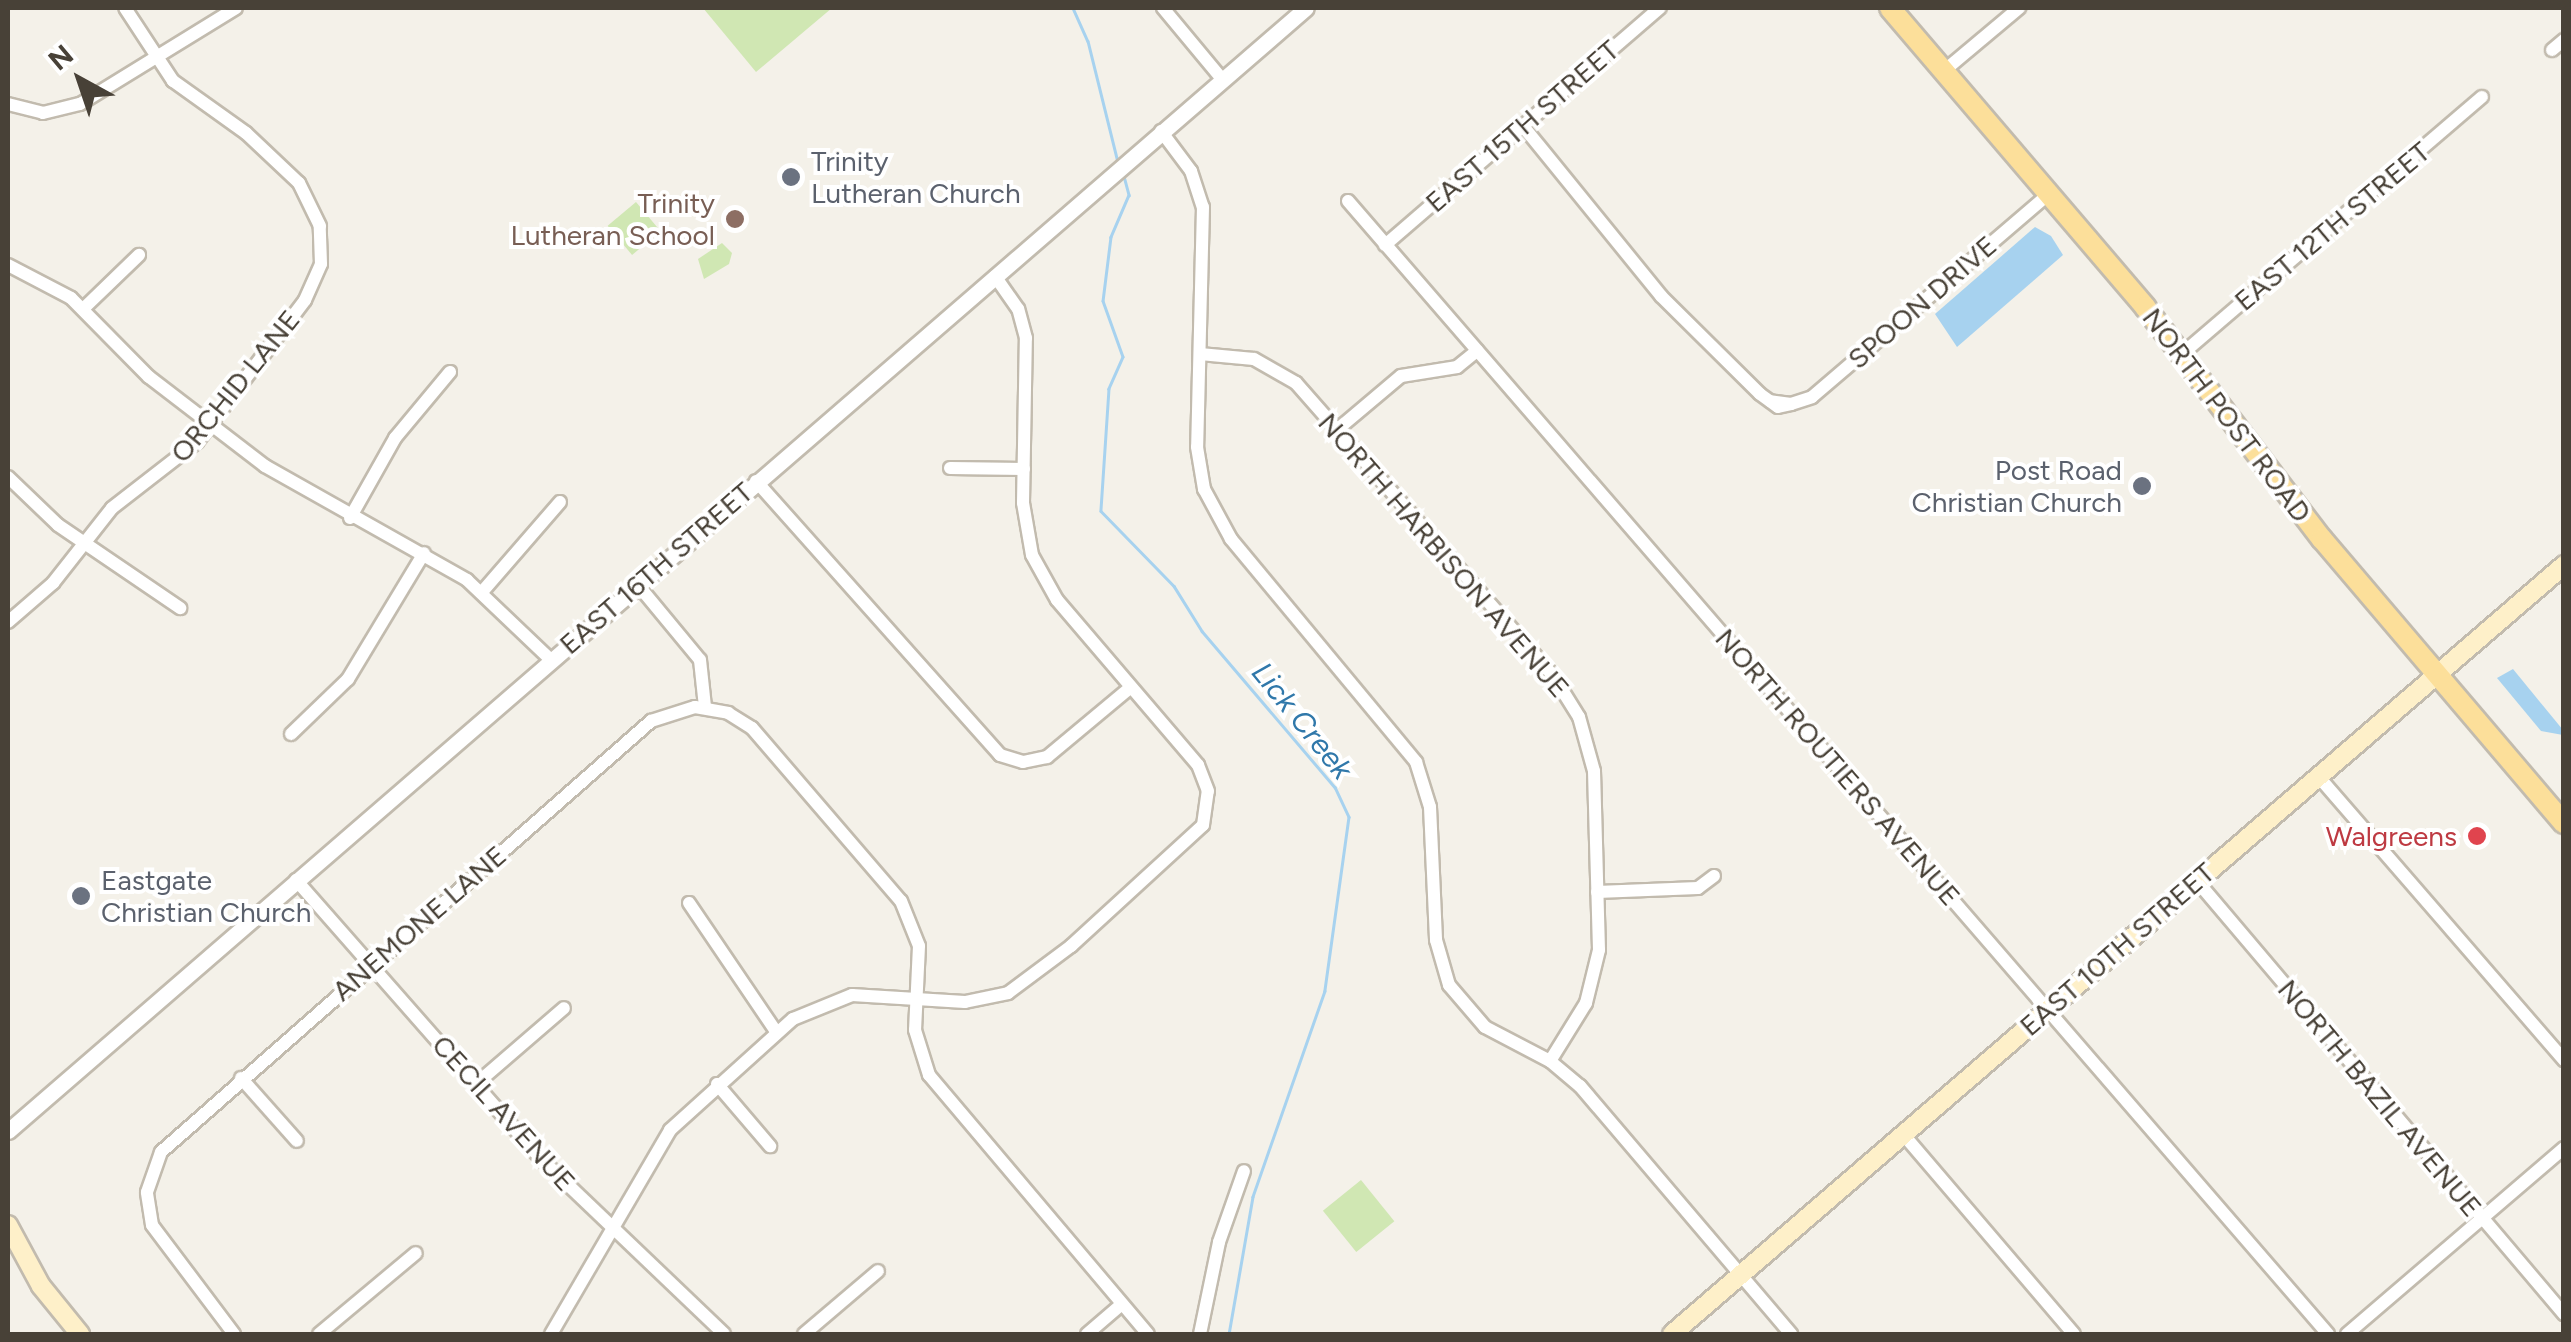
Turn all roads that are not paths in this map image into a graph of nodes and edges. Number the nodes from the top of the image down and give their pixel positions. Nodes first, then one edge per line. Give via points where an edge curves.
1 (125, 8) edge
2 (236, 8) edge
3 (1163, 8) edge
4 (1306, 8) edge
5 (1660, 8) edge
6 (1890, 8) edge
7 (2019, 8) edge
8 (156, 60) junction
9 (1945, 70) junction
10 (1222, 79) junction
11 (2482, 98) dead end
12 (8, 104) edge
13 (1522, 126) junction
14 (1161, 131) junction
15 (2050, 193) junction
16 (1348, 201) dead end
17 (1385, 244) junction
18 (139, 255) dead end
19 (8, 265) edge
20 (995, 276) junction
21 (83, 309) junction
22 (1477, 352) junction
23 (1200, 354) junction
24 (2182, 354) junction
25 (450, 372) dead end
26 (210, 425) junction
27 (1338, 429) junction
28 (950, 468) dead end
29 (1024, 469) junction
30 (8, 478) edge
31 (756, 481) junction
32 (560, 502) dead end
33 (350, 518) junction
34 (83, 543) junction
35 (424, 553) junction
36 (2564, 565) edge
37 (638, 585) junction
38 (482, 592) junction
39 (180, 608) dead end
40 (8, 622) edge
41 (551, 660) junction
42 (2436, 675) junction
43 (1131, 687) junction
44 (705, 708) junction
45 (291, 734) dead end
46 (2318, 776) junction
47 (2564, 823) edge
48 (1714, 876) dead end
49 (296, 880) junction
50 (2197, 881) junction
51 (1597, 892) junction
52 (689, 902) dead end
53 (370, 964) junction
54 (916, 998) junction
55 (564, 1008) dead end
56 (2050, 1008) junction
57 (777, 1032) junction
58 (2564, 1060) edge
59 (1550, 1061) junction
60 (241, 1078) junction
61 (476, 1084) junction
62 (717, 1084) junction
63 (8, 1131) edge
64 (1903, 1134) junction
65 (297, 1141) dead end
66 (770, 1146) dead end
67 (2564, 1148) edge
68 (1244, 1171) dead end
69 (2482, 1218) junction
70 (8, 1225) edge
71 (612, 1225) junction
72 (416, 1253) dead end
73 (878, 1271) dead end
74 (1741, 1275) junction
75 (1122, 1304) junction
76 (2564, 1314) edge
77 (80, 1334) edge
78 (234, 1334) edge
79 (320, 1334) edge
80 (551, 1334) edge
81 (724, 1334) edge
82 (804, 1334) edge
83 (1087, 1334) edge
84 (1148, 1334) edge
85 (1200, 1334) edge
86 (1672, 1334) edge
87 (1791, 1334) edge
88 (2074, 1334) edge
89 (2328, 1334) edge
90 (2348, 1334) edge

1 - 8 street
2 - 8 street
3 - 10 street
4 - 10 street, EAST 16TH STREET
5 - 13 street, EAST 15TH STREET
6 - 9 main road, NORTH POST ROAD
7 - 9 street
8 - 12 street via 66,109 38,112
8 - 26 street, ORCHID LANE via 181,89 239,127 296,178 317,216 321,264 305,300
9 - 15 main road, NORTH POST ROAD
10 - 14 street, EAST 16TH STREET
11 - 24 street, EAST 12TH STREET
13 - 15 street, SPOON DRIVE via 1643,276 1782,408 1812,398
13 - 17 street, EAST 15TH STREET
14 - 20 street, EAST 16TH STREET
14 - 23 street via 1186,163 1203,207
15 - 24 main road, NORTH POST ROAD
16 - 17 street, NORTH ROUTIERS AVENUE
17 - 22 street, NORTH ROUTIERS AVENUE
18 - 21 street
19 - 21 street
20 - 29 street via 1016,305 1026,338
20 - 31 street, EAST 16TH STREET
21 - 26 street
22 - 27 street via 1456,368 1401,376
22 - 56 street, NORTH ROUTIERS AVENUE
23 - 27 street, NORTH HARBISON AVENUE via 1240,355 1272,366
23 - 59 street via 1197,452 1210,505 1231,540 1416,762 1431,816 1436,945 1454,993 1489,1030
24 - 42 main road, NORTH POST ROAD via 2322,539
25 - 33 street via 395,438
26 - 33 street
26 - 34 street, ORCHID LANE via 181,460 112,508
27 - 51 street, NORTH HARBISON AVENUE via 1573,704 1592,762
28 - 29 street
29 - 43 street via 1026,532 1039,572
30 - 34 street
31 - 37 street, EAST 16TH STREET
31 - 43 street via 1000,755 1023,762 1046,757
32 - 38 street
33 - 35 street
34 - 39 street
34 - 40 street, ORCHID LANE via 53,583
35 - 38 street
35 - 45 street via 348,679
36 - 42 main road, EAST 10TH STREET
37 - 41 street, EAST 16TH STREET
37 - 44 street via 698,656 708,684
38 - 41 street
41 - 49 street, EAST 16TH STREET
42 - 46 main road, EAST 10TH STREET
42 - 47 main road, NORTH POST ROAD
43 - 54 street via 1200,769 1206,814 1189,843 1024,984 975,1002
44 - 53 street, ANEMONE LANE via 651,721
44 - 54 street via 752,728 896,895 919,946
46 - 50 main road, EAST 10TH STREET
46 - 58 street
48 - 51 street via 1698,888
49 - 53 street, CECIL AVENUE
49 - 63 street, EAST 16TH STREET
50 - 56 main road, EAST 10TH STREET
50 - 69 street, NORTH BAZIL AVENUE
51 - 59 street, NORTH HARBISON AVENUE via 1592,984
52 - 57 street
53 - 60 street, ANEMONE LANE
53 - 61 street, CECIL AVENUE
54 - 57 street via 852,995 810,1009
54 - 75 street via 916,1040 931,1080
55 - 61 street
56 - 64 main road, EAST 10TH STREET
56 - 89 street, NORTH ROUTIERS AVENUE
57 - 62 street
59 - 74 street via 1580,1086
60 - 65 street
60 - 78 street, ANEMONE LANE via 171,1141 152,1169 147,1202 154,1230
61 - 71 street, CECIL AVENUE via 548,1166
62 - 66 street
62 - 71 street via 656,1149
64 - 74 main road, EAST 10TH STREET
64 - 88 street
67 - 69 street
68 - 85 street via 1219,1242
69 - 76 street, NORTH BAZIL AVENUE
69 - 90 street
70 - 77 main road via 35,1277
71 - 80 street
71 - 81 street, CECIL AVENUE
72 - 79 street
73 - 82 street
74 - 86 main road, EAST 10TH STREET
74 - 87 street
75 - 83 street
75 - 84 street

